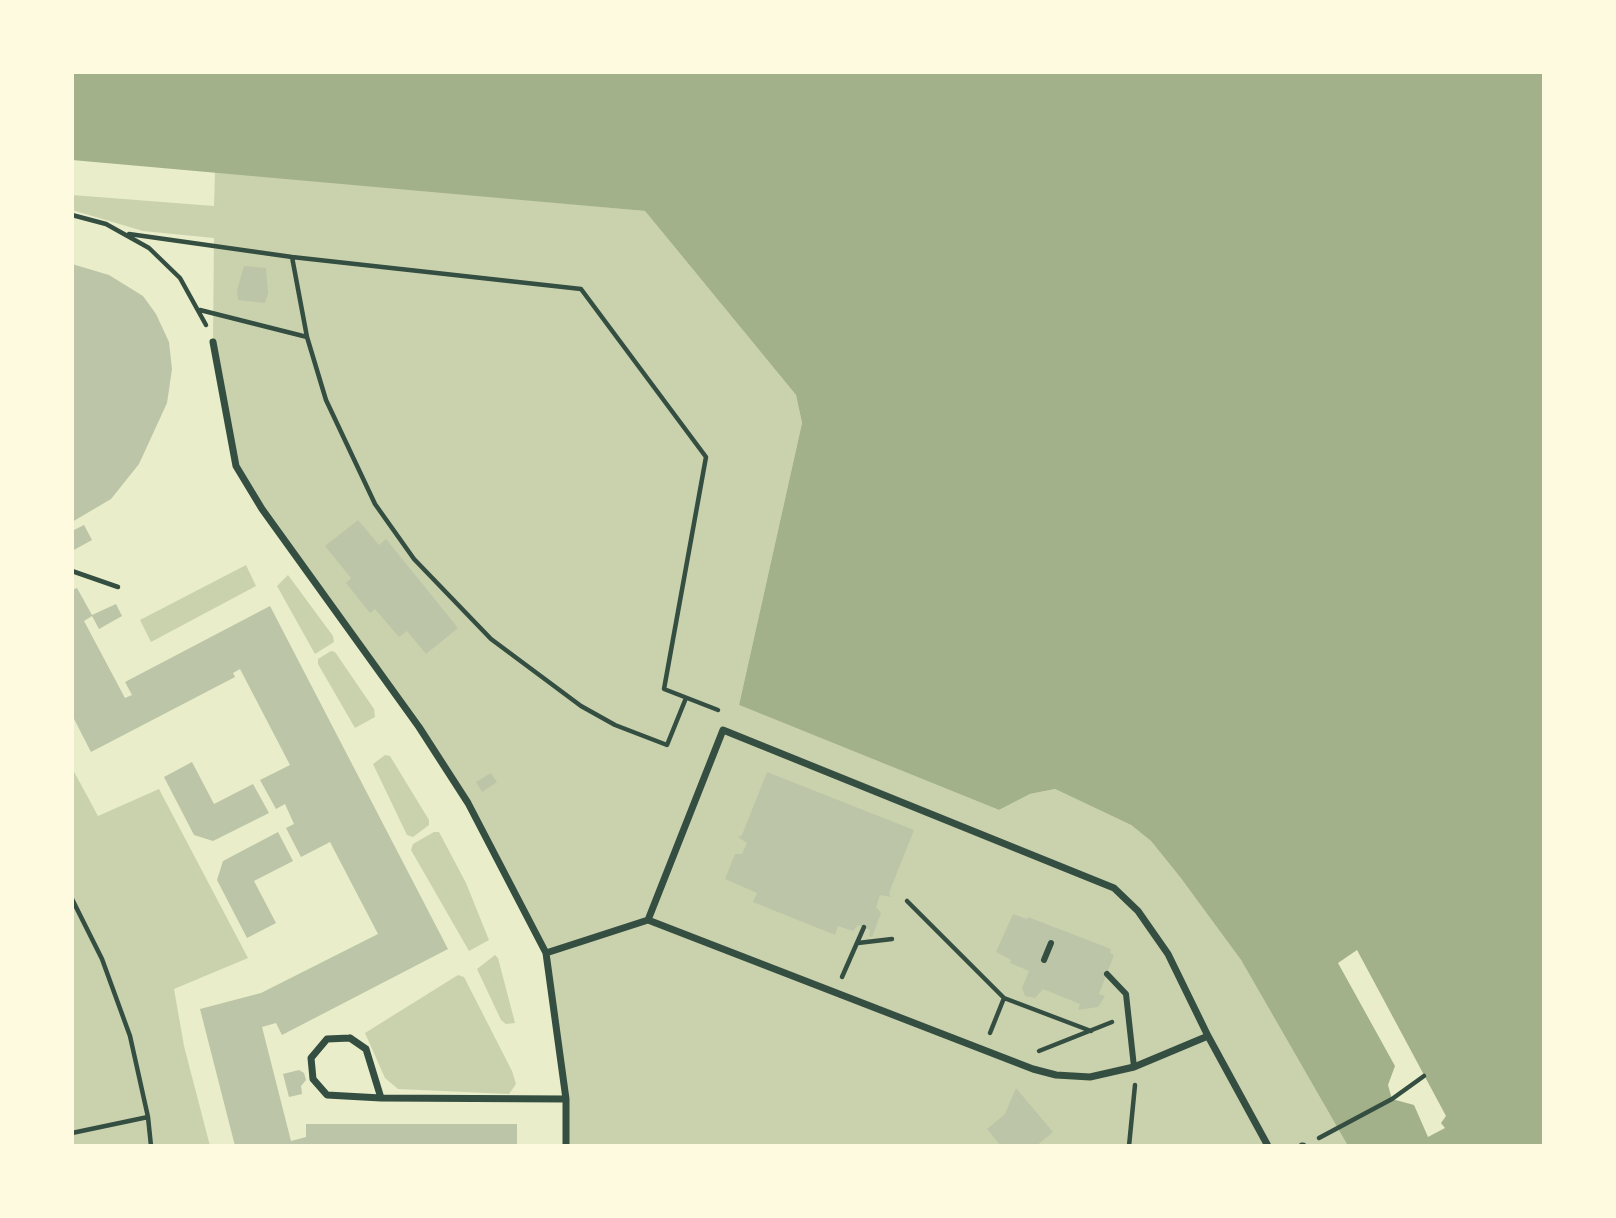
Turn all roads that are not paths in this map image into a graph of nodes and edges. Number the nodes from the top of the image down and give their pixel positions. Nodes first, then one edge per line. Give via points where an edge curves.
1 (213, 342) road end
2 (648, 920) junction
3 (1051, 943) dead end
4 (546, 953) junction
5 (1044, 960) dead end
6 (1107, 974) dead end
7 (1208, 1036) junction
8 (1134, 1067) junction
9 (381, 1098) junction
10 (566, 1099) junction
11 (566, 1146) edge
12 (1268, 1146) edge

1 - 4 street via 236,466 468,803
2 - 4 street
2 - 7 street via 723,730 1114,888 1139,911 1168,954
2 - 8 street via 1056,1075 1090,1077
3 - 5 street
4 - 10 street
6 - 8 street via 1119,984 1130,1008
7 - 8 street
7 - 12 street
9 - 9 street via 366,1049 350,1038 327,1038 311,1058 313,1079 327,1095
9 - 10 street
10 - 11 street

